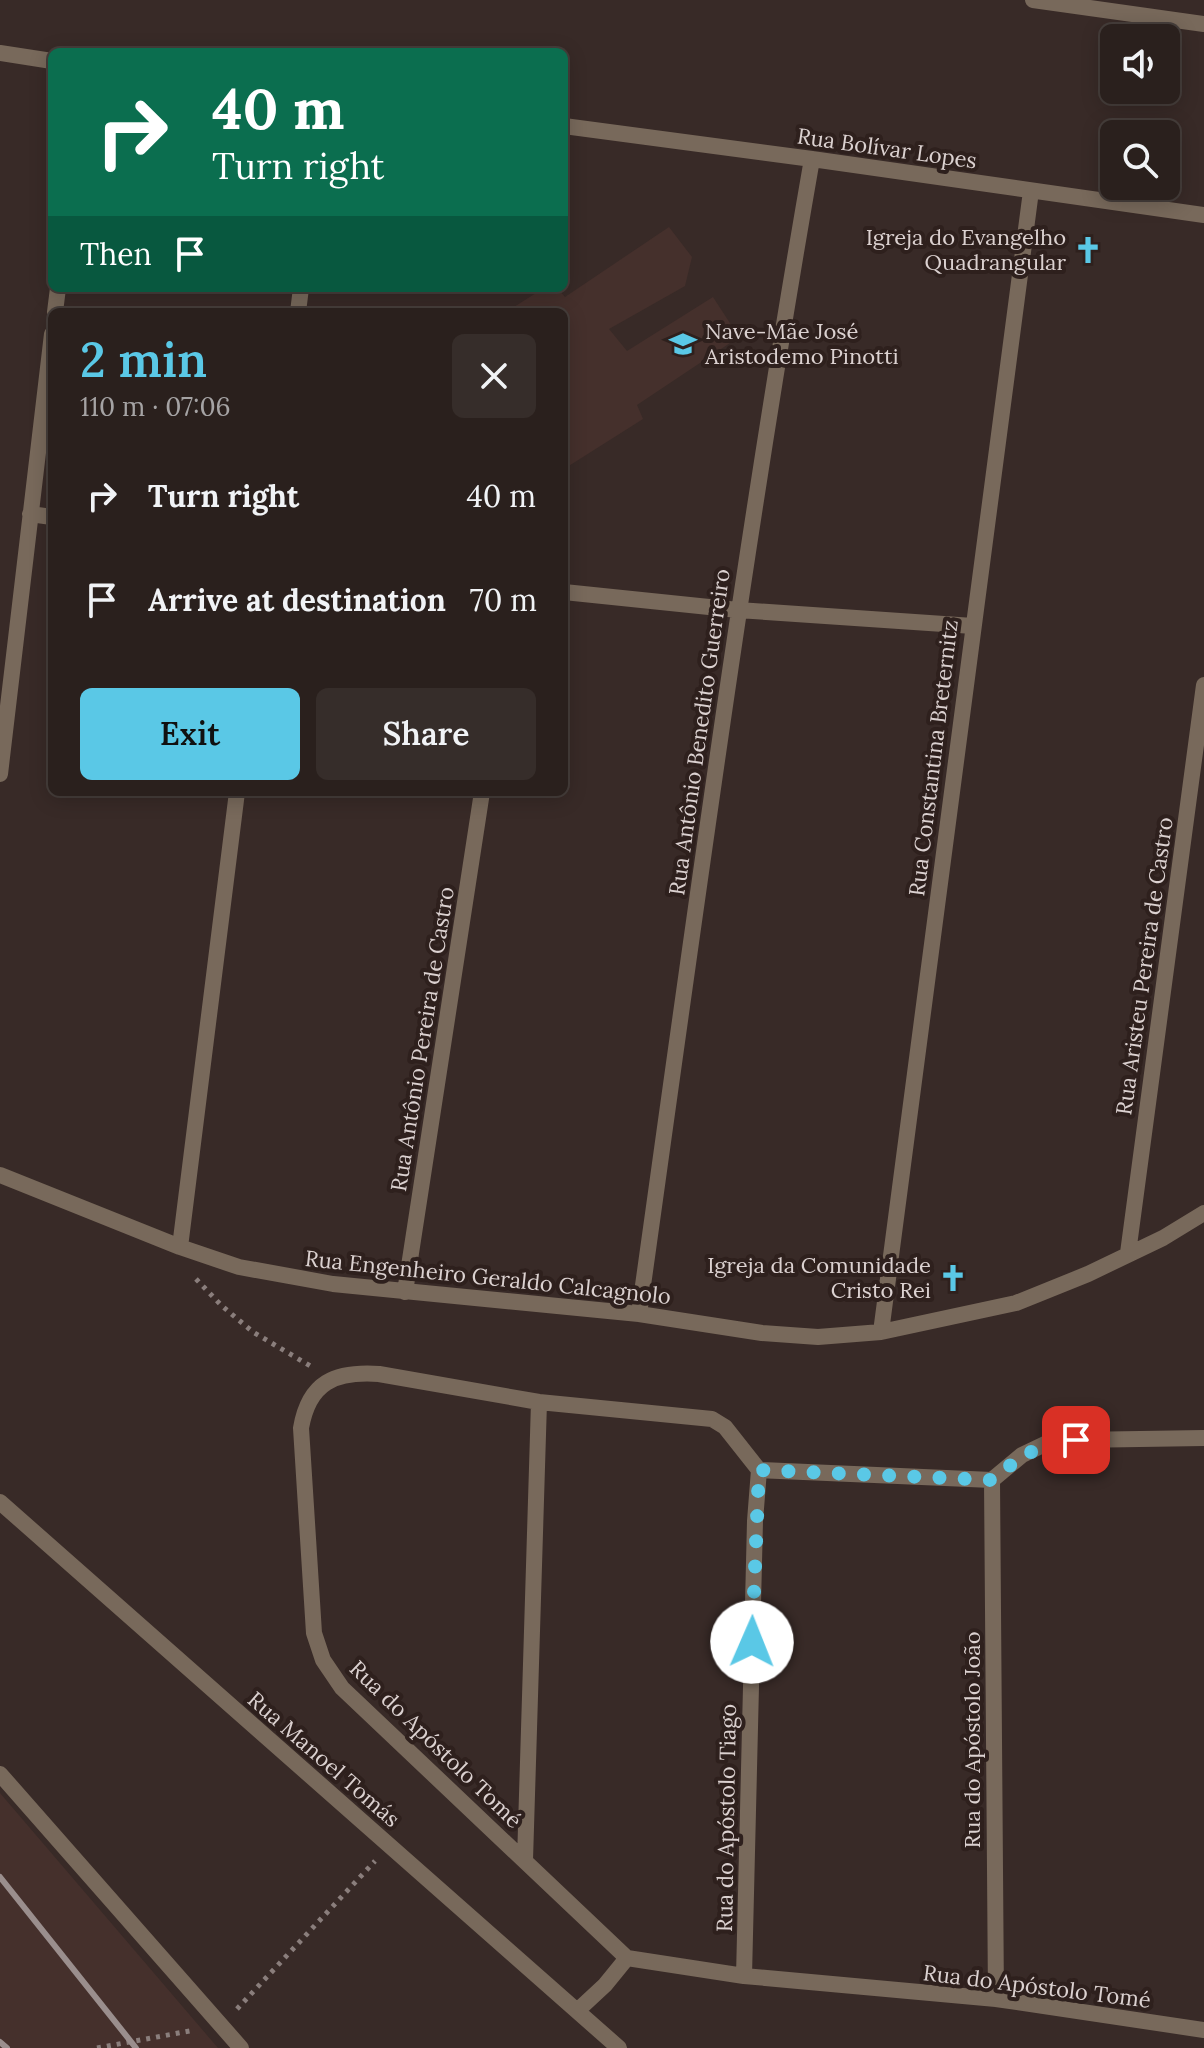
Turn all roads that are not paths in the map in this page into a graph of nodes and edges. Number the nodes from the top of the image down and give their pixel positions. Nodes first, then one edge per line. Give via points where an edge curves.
1 (1033, 0) edge
2 (1204, 24) edge
3 (0, 53) edge
4 (48, 60) edge
5 (568, 127) edge
6 (812, 159) junction
7 (1031, 191) junction
8 (1204, 215) edge
9 (48, 367) edge
10 (30, 514) junction
11 (48, 516) edge
12 (568, 592) edge
13 (738, 610) junction
14 (973, 626) junction
15 (1204, 685) edge
16 (0, 774) edge
17 (236, 796) edge
18 (481, 796) edge
19 (0, 1175) edge
20 (1204, 1213) edge
21 (180, 1247) junction
22 (1128, 1253) junction
23 (405, 1292) junction
24 (639, 1314) junction
25 (881, 1332) junction
26 (539, 1402) junction
27 (1204, 1438) edge
28 (759, 1470) junction
29 (992, 1480) junction
30 (0, 1502) edge
31 (0, 1774) edge
32 (525, 1860) junction
33 (627, 1958) junction
34 (744, 1976) junction
35 (996, 1999) junction
36 (577, 2011) junction
37 (1204, 2030) edge
38 (241, 2048) edge
39 (619, 2048) edge

1 - 2 street
3 - 4 street
5 - 6 street, Rua Bolívar Lopes
6 - 7 street, Rua Bolívar Lopes
6 - 13 street, Rua Antônio Benedito Guerreiro
7 - 8 street, Rua Bolívar Lopes
7 - 14 street, Rua Constantina Breternitz
9 - 10 street
10 - 11 street
10 - 16 street
12 - 13 street
13 - 14 street
13 - 24 street, Rua Antônio Benedito Guerreiro
14 - 25 street, Rua Constantina Breternitz
15 - 22 street, Rua Aristeu Pereira de Castro
17 - 21 street
18 - 23 street, Rua Antônio Pereira de Castro
19 - 21 street, Rua Engenheiro Geraldo Calcagnolo
20 - 22 street, Rua Engenheiro Geraldo Calcagnolo
21 - 23 street, Rua Engenheiro Geraldo Calcagnolo via 239,1267
22 - 25 street, Rua Engenheiro Geraldo Calcagnolo via 1016,1303
23 - 24 street, Rua Engenheiro Geraldo Calcagnolo
24 - 25 street, Rua Engenheiro Geraldo Calcagnolo via 762,1333 818,1337
26 - 28 street via 712,1419
26 - 32 street
26 - 32 street, Rua do Apóstolo Tomé via 354,1372 329,1379 309,1398 301,1428 314,1633 323,1660 342,1688
27 - 29 street via 1045,1444
28 - 29 street
28 - 34 street, Rua do Apóstolo Tiago
29 - 35 street, Rua do Apóstolo João
30 - 36 street, Rua Manoel Tomás
31 - 38 street
32 - 33 street, Rua do Apóstolo Tomé
33 - 34 street, Rua do Apóstolo Tomé
33 - 36 street
34 - 35 street, Rua do Apóstolo Tomé
35 - 37 street, Rua do Apóstolo Tomé
36 - 39 street, Rua Manoel Tomás

